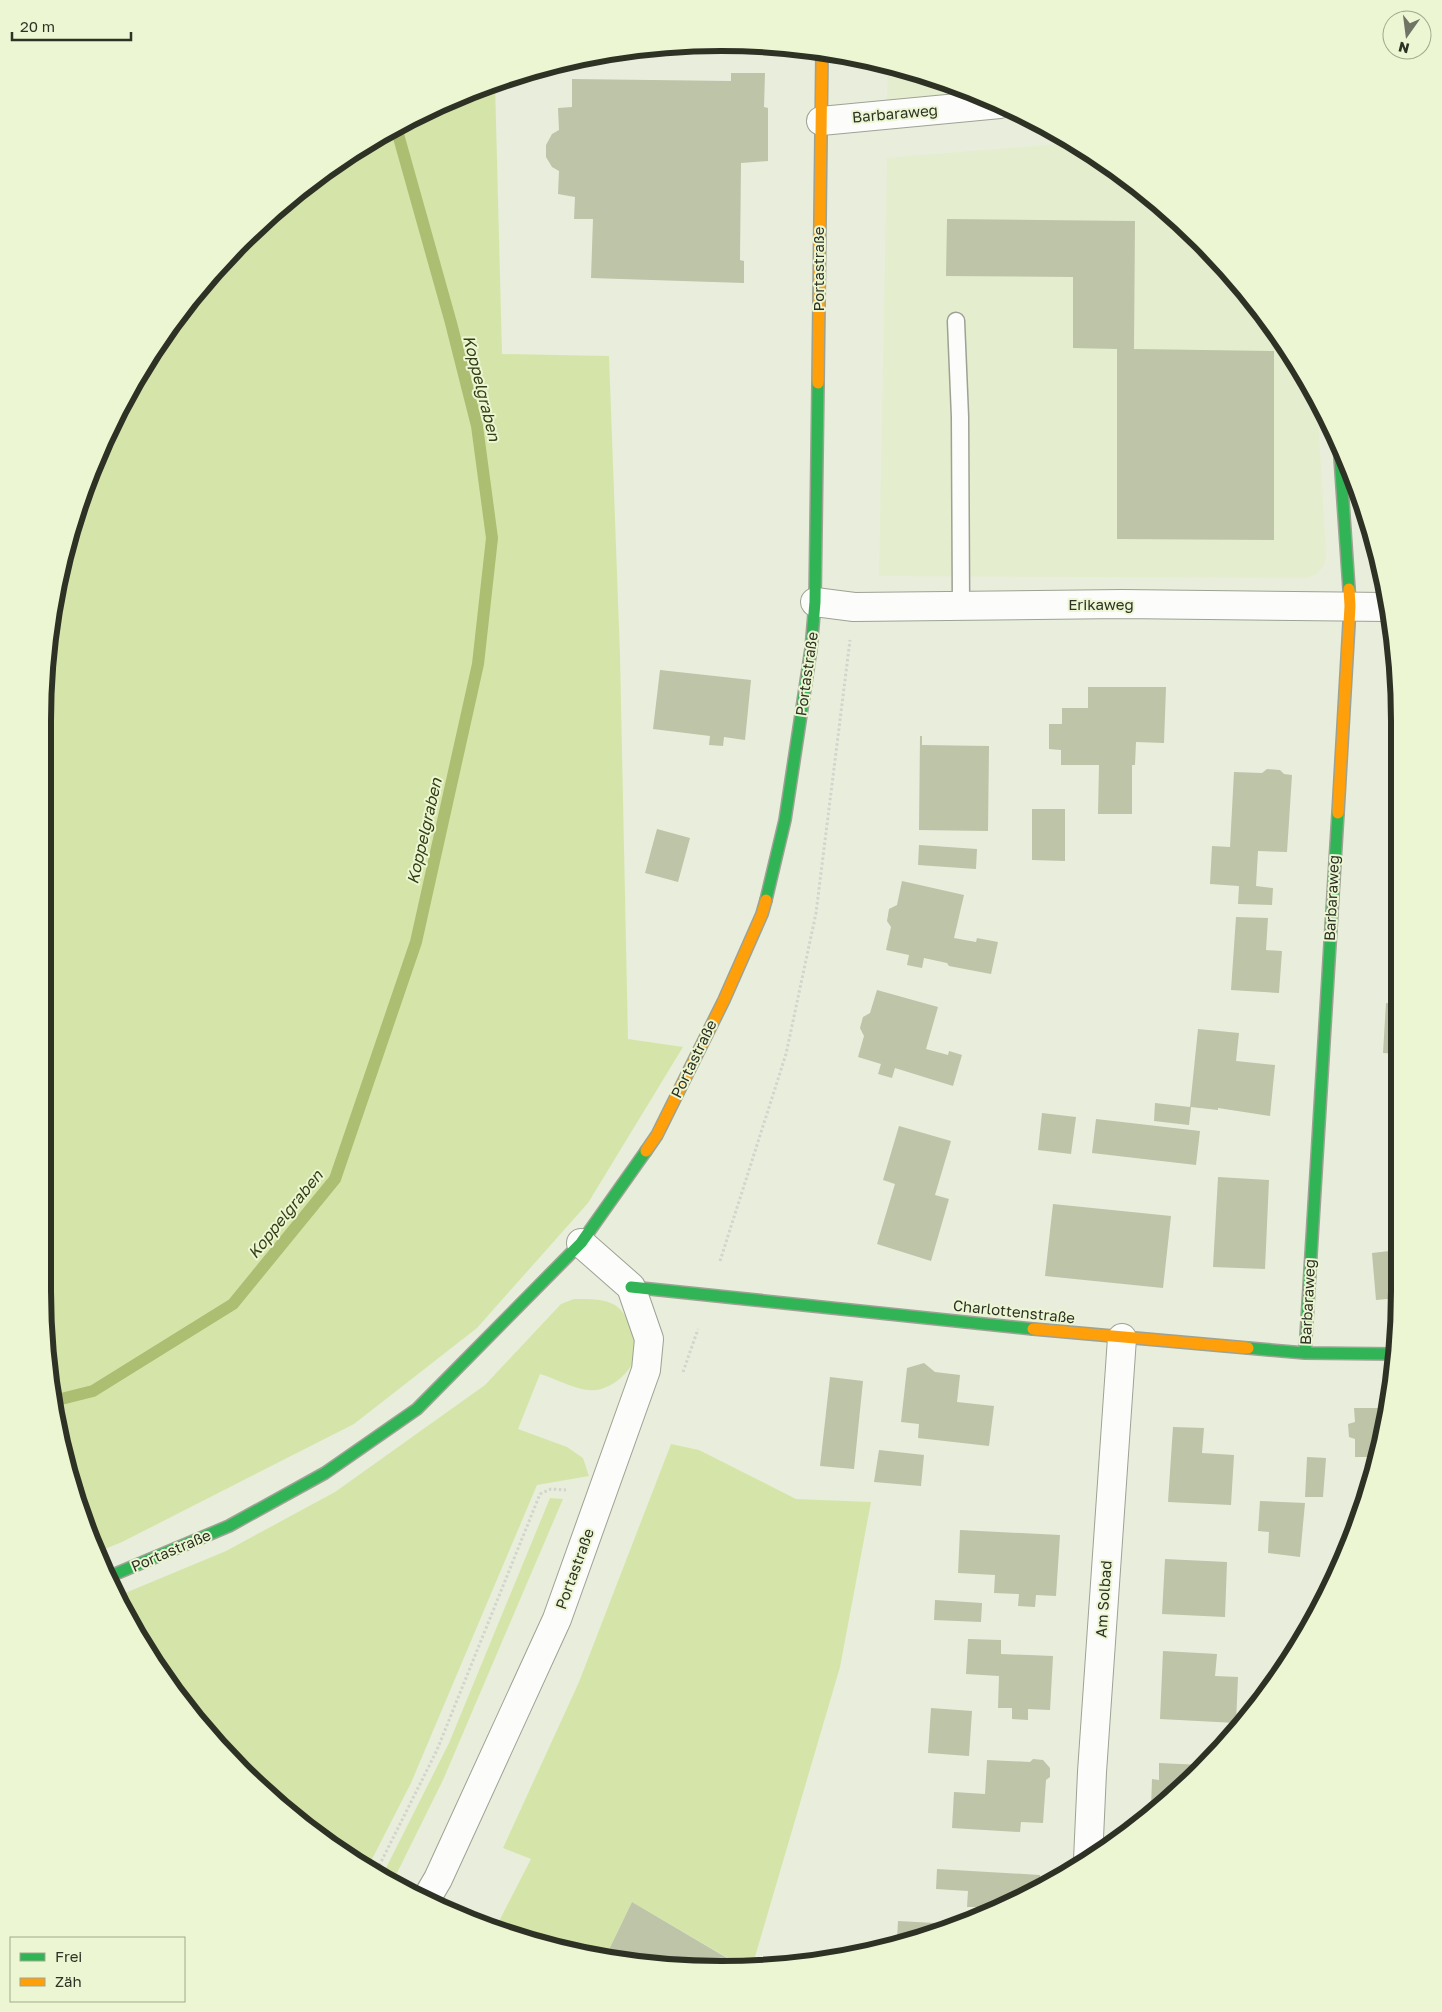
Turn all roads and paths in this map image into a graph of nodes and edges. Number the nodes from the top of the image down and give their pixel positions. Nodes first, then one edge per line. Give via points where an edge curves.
1 (822, 59) edge
2 (970, 100) edge
3 (821, 121) junction
4 (956, 322) dead end
5 (1341, 467) edge
6 (815, 602) junction
7 (961, 606) junction
8 (1350, 606) junction
9 (1381, 607) edge
10 (854, 608) junction
11 (581, 1243) junction
12 (631, 1287) junction
13 (709, 1296) junction
14 (1122, 1338) junction
15 (1305, 1353) junction
16 (1387, 1354) edge
17 (680, 1379) dead end
18 (601, 1496) junction
19 (114, 1574) edge
20 (1088, 1851) edge
21 (379, 1866) edge
22 (429, 1894) edge

1 - 3 main road, Portastraße
2 - 3 street, Barbaraweg
3 - 6 main road, Portastraße
4 - 7 lane
5 - 8 main road, Barbaraweg
6 - 10 street, Erikaweg
6 - 11 main road, Portastraße via 785,820 762,914 724,1000 657,1135
7 - 8 street, Erikaweg
7 - 10 street, Erikaweg
8 - 9 street, Erikaweg
8 - 15 main road, Barbaraweg
10 - 13 path via 816,913 786,1054
11 - 12 street, Portastraße
11 - 19 main road, Portastraße via 417,1409 325,1473 238,1521
12 - 13 main road, Charlottenstraße
12 - 18 street, Portastraße via 649,1339 646,1370
13 - 14 main road, Charlottenstraße
13 - 17 path
14 - 15 main road, Charlottenstraße
14 - 20 street, Am Solbad
15 - 16 main road, Charlottenstraße
18 - 21 path via 551,1488 540,1494 437,1750
18 - 22 street, Portastraße via 557,1619

